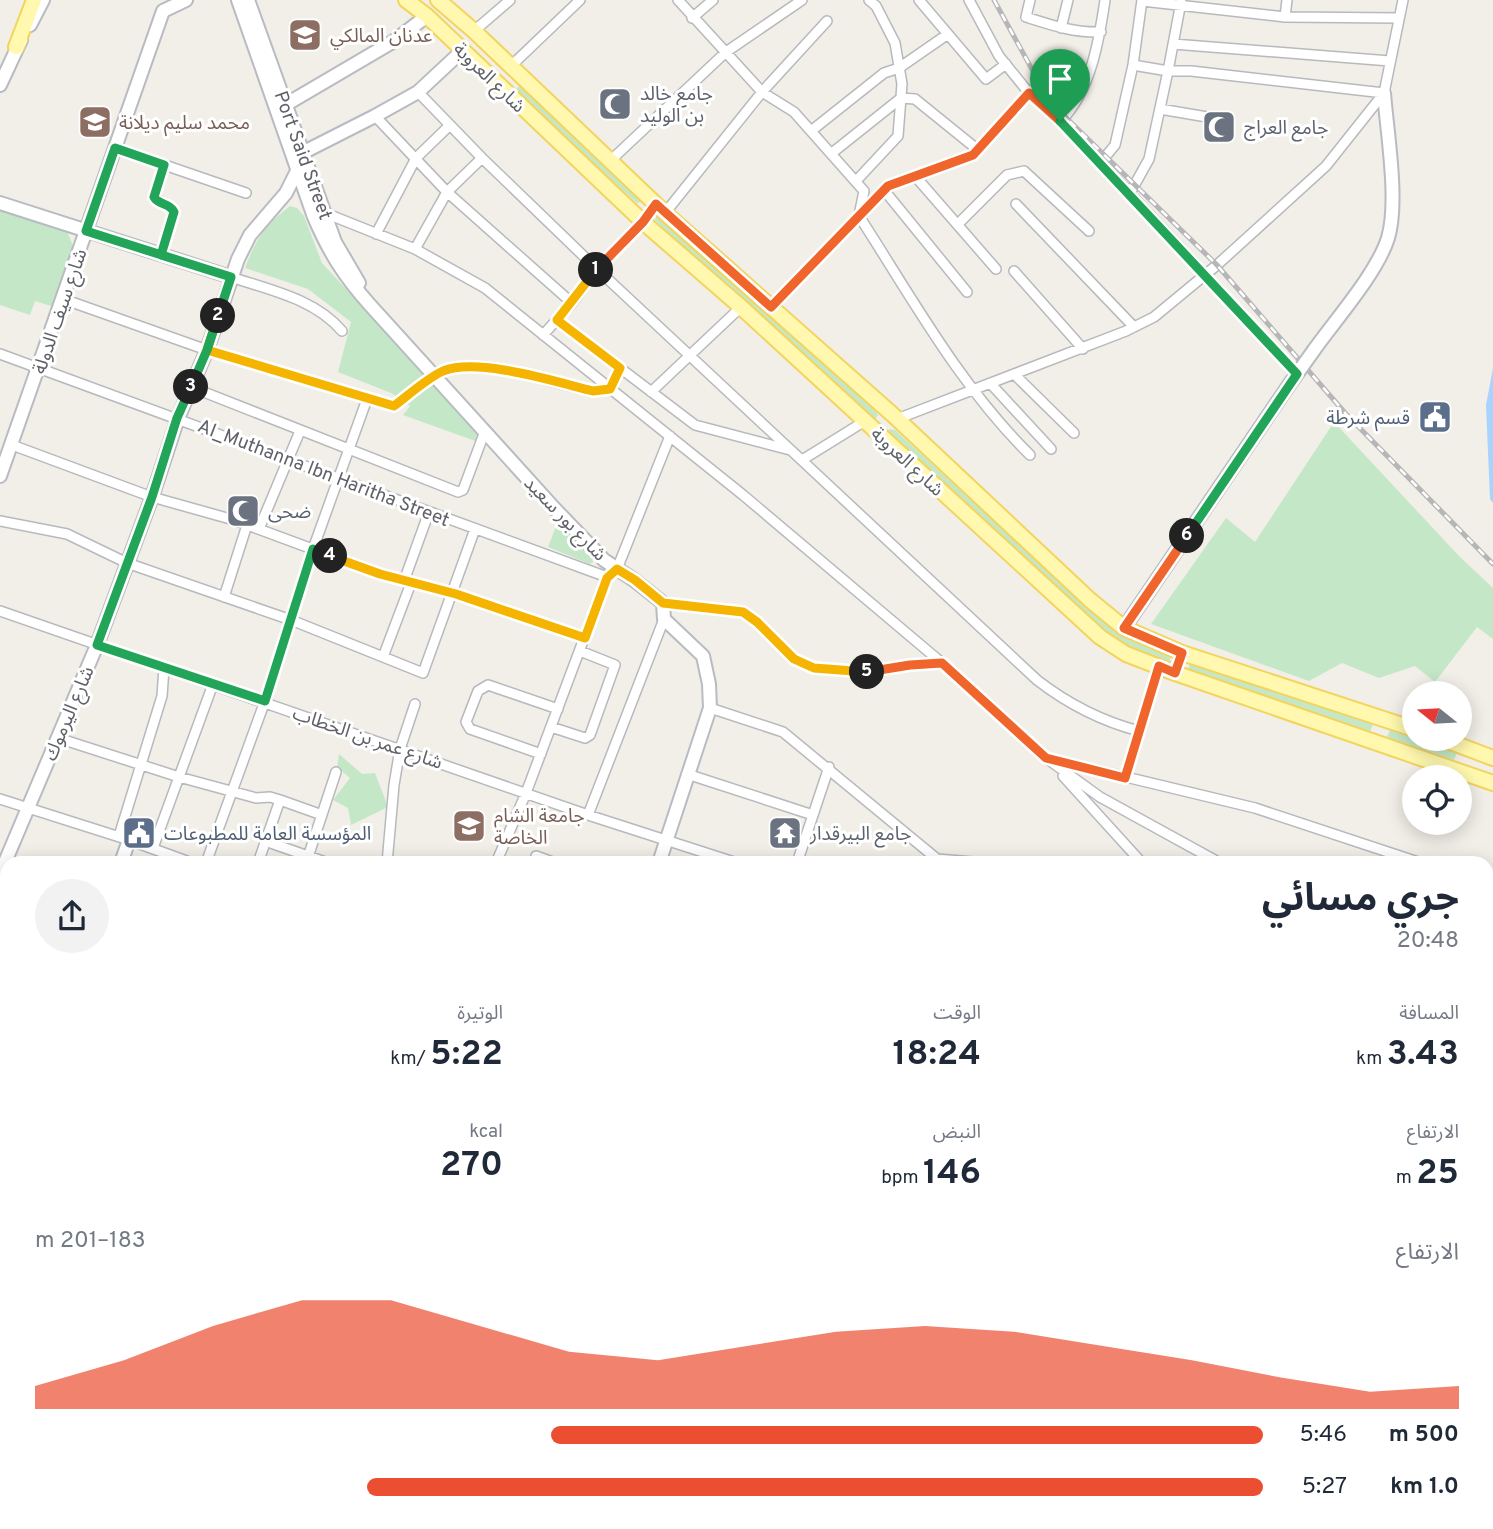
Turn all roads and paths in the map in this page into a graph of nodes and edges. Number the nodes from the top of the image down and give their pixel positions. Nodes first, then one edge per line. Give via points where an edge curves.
1 (34, 0) edge
2 (43, 0) edge
3 (186, 0) edge
4 (239, 0) edge
5 (248, 0) edge
6 (406, 0) edge
7 (412, 0) edge
8 (438, 0) edge
9 (510, 0) edge
10 (580, 0) edge
11 (678, 0) edge
12 (713, 0) edge
13 (802, 0) edge
14 (869, 0) edge
15 (919, 0) edge
16 (969, 0) edge
17 (1030, 0) edge
18 (1068, 0) edge
19 (1105, 0) edge
20 (1142, 0) edge
21 (1287, 0) edge
22 (1403, 0) edge
23 (1180, 3) edge
24 (1210, 4) edge
25 (427, 16) junction
26 (1285, 17) junction
27 (692, 18) junction
28 (1399, 18) junction
29 (827, 21) dead end
30 (1061, 28) junction
31 (474, 31) junction
32 (1101, 32) junction
33 (948, 34) junction
34 (1173, 44) junction
35 (16, 47) junction
36 (463, 51) junction
37 (726, 52) junction
38 (1390, 61) junction
39 (1006, 64) junction
40 (1133, 65) junction
41 (511, 66) junction
42 (899, 68) junction
43 (1168, 71) junction
44 (0, 85) edge
45 (418, 92) junction
46 (762, 92) junction
47 (1029, 93) junction
48 (1384, 93) junction
49 (901, 98) junction
50 (285, 105) junction
51 (1160, 109) junction
52 (375, 116) junction
53 (1207, 117) dead end
54 (1060, 121) junction
55 (450, 125) junction
56 (811, 131) junction
57 (115, 148) junction
58 (978, 150) junction
59 (302, 153) junction
60 (832, 153) junction
61 (415, 158) junction
62 (482, 158) junction
63 (610, 161) junction
64 (1101, 162) junction
65 (164, 165) junction
66 (298, 169) junction
67 (915, 176) junction
68 (856, 181) junction
69 (884, 190) junction
70 (447, 192) junction
71 (246, 193) dead end
72 (1130, 193) junction
73 (0, 203) edge
74 (1016, 204) dead end
75 (661, 209) junction
76 (325, 213) junction
77 (859, 216) junction
78 (643, 222) junction
79 (958, 225) junction
80 (1089, 230) dead end
81 (86, 231) junction
82 (376, 234) junction
83 (415, 249) junction
84 (161, 255) junction
85 (597, 269) junction
86 (996, 269) dead end
87 (1014, 271) dead end
88 (1205, 275) junction
89 (231, 277) junction
90 (967, 292) dead end
91 (63, 299) junction
92 (572, 303) junction
93 (370, 305) junction
94 (741, 307) junction
95 (771, 307) junction
96 (557, 320) junction
97 (1135, 327) junction
98 (342, 331) dead end
99 (543, 335) junction
100 (1083, 349) junction
101 (207, 350) junction
102 (0, 354) edge
103 (691, 356) junction
104 (39, 367) junction
105 (620, 368) junction
106 (1014, 374) junction
107 (434, 376) junction
108 (1293, 380) junction
109 (990, 383) junction
110 (191, 387) junction
111 (610, 389) junction
112 (972, 390) junction
113 (651, 392) junction
114 (367, 398) junction
115 (895, 417) junction
116 (177, 418) junction
117 (865, 421) junction
118 (300, 431) junction
119 (485, 431) junction
120 (1074, 433) dead end
121 (879, 434) junction
122 (670, 436) junction
123 (12, 445) junction
124 (1051, 449) dead end
125 (348, 450) junction
126 (792, 450) junction
127 (1030, 455) dead end
128 (288, 459) junction
129 (802, 460) junction
130 (0, 476) edge
131 (338, 477) junction
132 (152, 497) junction
133 (429, 512) junction
134 (0, 521) edge
135 (247, 525) junction
136 (259, 529) junction
137 (475, 529) junction
138 (313, 549) junction
139 (127, 563) junction
140 (612, 573) junction
141 (408, 582) junction
142 (453, 593) junction
143 (223, 597) junction
144 (663, 603) junction
145 (0, 611) edge
146 (664, 619) junction
147 (291, 620) junction
148 (1124, 628) junction
149 (585, 638) junction
150 (97, 645) junction
151 (580, 651) junction
152 (1182, 653) junction
153 (383, 657) junction
154 (942, 663) junction
155 (1159, 666) junction
156 (164, 668) junction
157 (1175, 673) junction
158 (213, 684) junction
159 (265, 701) junction
160 (415, 704) dead end
161 (710, 708) junction
162 (558, 709) junction
163 (1381, 718) junction
164 (1402, 725) edge
165 (551, 727) junction
166 (1139, 731) junction
167 (58, 738) junction
168 (1372, 741) junction
169 (400, 749) junction
170 (1472, 750) edge
171 (541, 754) junction
172 (1046, 758) junction
173 (1493, 758) edge
174 (141, 765) junction
175 (829, 767) junction
176 (336, 772) dead end
177 (687, 774) junction
178 (179, 777) junction
179 (1125, 778) junction
180 (1492, 781) edge
181 (231, 791) junction
182 (526, 793) junction
183 (0, 799) edge
184 (280, 800) junction
185 (28, 807) junction
186 (322, 815) junction
187 (588, 815) junction
188 (813, 815) junction
189 (124, 838) junction
190 (667, 840) junction
191 (265, 841) junction
192 (153, 848) junction
193 (8, 856) edge
194 (122, 856) edge
195 (174, 856) edge
196 (208, 856) edge
197 (260, 856) edge
198 (300, 856) edge
199 (308, 856) edge
200 (388, 856) edge
201 (499, 856) edge
202 (661, 856) edge
203 (716, 856) edge
204 (799, 856) edge
205 (930, 856) edge
206 (1136, 856) edge
207 (1207, 856) edge
208 (1400, 856) edge

1 - 35 main road
2 - 35 main road
3 - 57 main road, شارع سيف الدولة via 163,11
4 - 66 main road
5 - 50 main road, Port Said Street
6 - 25 main road, شارع العروبة
7 - 25 main road
8 - 31 main road, شارع العروبة
9 - 31 street
10 - 41 street
11 - 27 street
12 - 27 street
13 - 37 street
14 - 42 street via 895,43
15 - 33 street
16 - 39 street
17 - 30 street via 1026,17
18 - 30 street
19 - 32 street
20 - 23 street
20 - 40 street
21 - 26 street
22 - 28 street
23 - 24 street
23 - 34 street
24 - 26 street
25 - 36 main road, شارع العروبة
25 - 50 main road via 394,41
26 - 28 street
27 - 37 street
28 - 38 street
29 - 46 street
30 - 32 street
31 - 41 main road, شارع العروبة
32 - 54 street via 1082,93
33 - 39 street via 986,79
33 - 42 street
34 - 38 street
34 - 43 street
35 - 44 main road
36 - 45 main road
36 - 78 main road, شارع العروبة
37 - 46 street
37 - 63 street
38 - 48 street
39 - 47 street
40 - 43 street
40 - 64 street via 1115,145
41 - 63 main road, شارع العروبة
42 - 49 street
42 - 56 street via 884,73
43 - 48 street
43 - 51 street
45 - 52 main road
45 - 55 street
46 - 56 street via 794,112
46 - 75 street
47 - 54 street
47 - 58 street
48 - 88 street via 1326,166
48 - 108 main road, bridge via 1393,200 1388,238 1373,268
49 - 58 street via 915,99
49 - 60 street
49 - 68 street via 898,136
50 - 59 main road, Port Said Street
51 - 53 street
51 - 72 street via 1149,159
52 - 59 main road
52 - 61 street
54 - 64 street
55 - 61 street
55 - 62 street
56 - 60 street
57 - 65 street
57 - 81 main road, شارع سيف الدولة
58 - 67 street
59 - 76 main road, Port Said Street
60 - 68 street
61 - 70 street
61 - 82 street
62 - 70 street
62 - 85 street
63 - 75 main road, شارع العروبة
64 - 72 street
65 - 71 street
65 - 84 street via 154,197 174,212
66 - 89 main road, شارع اليرموك via 286,193 250,235
66 - 93 main road via 329,251
67 - 69 street
67 - 79 street
68 - 77 street via 864,191
69 - 77 street
69 - 90 street
70 - 83 street
70 - 92 street
72 - 88 street
73 - 81 main road
74 - 97 street
75 - 78 main road
75 - 95 main road, شارع العروبة
76 - 82 street
76 - 93 main road, Port Said Street via 335,242
77 - 95 street
77 - 112 street
78 - 85 street
78 - 94 main road, شارع العروبة
79 - 80 street via 1007,175 1024,171
79 - 86 street
81 - 84 main road
81 - 91 main road, شارع سيف الدولة
82 - 83 street
83 - 99 street via 485,288
84 - 89 main road
85 - 92 street
85 - 103 street
87 - 100 street
88 - 97 street
88 - 108 street
89 - 98 street via 311,306
89 - 101 main road, شارع اليرموك
91 - 101 street
91 - 104 main road, شارع سيف الدولة
92 - 96 street
93 - 107 main road, شارع بور سعيد
94 - 103 street
94 - 117 main road, شارع العروبة
95 - 115 main road, شارع العروبة
96 - 99 street
96 - 105 street
97 - 100 street
99 - 111 street
100 - 106 street
101 - 110 main road, شارع اليرموك
101 - 114 street
102 - 104 street, Al_Muthanna Ibn Haritha Street
103 - 113 street
103 - 126 street
104 - 116 street, Al_Muthanna Ibn Haritha Street
104 - 123 main road, شارع سيف الدولة
105 - 111 street
105 - 113 street
106 - 109 street
106 - 120 street
107 - 111 street via 457,367 473,367 593,391
107 - 114 street via 394,406
107 - 119 main road, شارع بور سعيد
108 - 148 main road
109 - 112 street
109 - 124 street
110 - 116 main road, شارع اليرموك
110 - 118 street
111 - 122 street
112 - 115 street
112 - 127 street
113 - 126 street via 695,425
114 - 125 street
115 - 121 main road
115 - 148 main road, شارع العروبة
116 - 128 street, Al_Muthanna Ibn Haritha Street
116 - 132 main road, شارع اليرموك
117 - 121 main road, شارع العروبة
117 - 129 street
118 - 125 street
118 - 128 street
119 - 125 street via 460,492
119 - 140 main road, شارع بور سعيد
121 - 155 main road, شارع العروبة via 1100,637 1126,654
122 - 140 street
122 - 154 street
123 - 130 main road, شارع سيف الدولة
123 - 132 street
125 - 131 street
126 - 129 street
128 - 131 street, Al_Muthanna Ibn Haritha Street
128 - 136 street
129 - 166 street via 1037,680 1085,711
131 - 133 street, Al_Muthanna Ibn Haritha Street
131 - 138 street
132 - 135 street
132 - 139 main road, شارع اليرموك
133 - 137 street, Al_Muthanna Ibn Haritha Street
133 - 141 street
134 - 139 street via 67,534
135 - 136 street
135 - 143 street
136 - 138 street
137 - 140 street, Al_Muthanna Ibn Haritha Street
137 - 142 street
138 - 141 street
138 - 147 street
139 - 143 street
139 - 150 main road, شارع اليرموك
140 - 144 main road, شارع بور سعيد via 635,580
140 - 149 street
141 - 142 street
141 - 153 street
142 - 149 street
142 - 153 street via 425,672
143 - 147 street
144 - 146 main road
144 - 154 street via 743,612 794,659 814,668 874,672
145 - 150 street, شارع عمر بن الخطاب
146 - 161 main road via 704,656
146 - 187 street
147 - 153 street
147 - 159 street
148 - 152 main road, شارع العروبة
149 - 151 street
150 - 156 street, شارع عمر بن الخطاب
150 - 167 main road, شارع اليرموك
151 - 162 street
151 - 165 street via 615,666 590,735 585,738
152 - 157 main road
152 - 163 main road, شارع العروبة
154 - 172 street
155 - 157 main road, شارع العروبة
155 - 166 street
156 - 158 street, شارع عمر بن الخطاب
156 - 174 street via 162,696
157 - 168 main road, شارع العروبة
158 - 159 street, شارع عمر بن الخطاب
158 - 178 street
159 - 169 street, شارع عمر بن الخطاب
159 - 181 street
160 - 169 street
161 - 175 street via 783,732
161 - 177 main road
162 - 165 street
162 - 171 street via 488,685 478,691 466,722 470,729
163 - 164 main road, شارع العروبة
163 - 168 main road
165 - 171 street
166 - 179 street
167 - 174 street
167 - 185 main road, شارع اليرموك
168 - 180 main road, شارع العروبة
169 - 182 street, شارع عمر بن الخطاب
169 - 200 street
170 - 173 main road
171 - 182 street
172 - 179 street
172 - 206 street
172 - 207 street via 1100,797
174 - 178 street
174 - 189 street
175 - 188 street
175 - 205 street
176 - 186 street
177 - 188 street
177 - 190 main road
178 - 181 street
178 - 192 street
179 - 208 street via 1255,808
181 - 184 street
181 - 196 street
182 - 187 street, شارع عمر بن الخطاب
182 - 201 street
183 - 185 street
184 - 186 street
184 - 191 street
185 - 189 street
185 - 193 main road, شارع اليرموك
186 - 199 street
187 - 190 street, شارع عمر بن الخطاب
188 - 204 street
189 - 192 street
189 - 194 main road
190 - 202 main road
190 - 203 street, شارع عمر بن الخطاب
191 - 197 street
191 - 198 street
192 - 195 street

